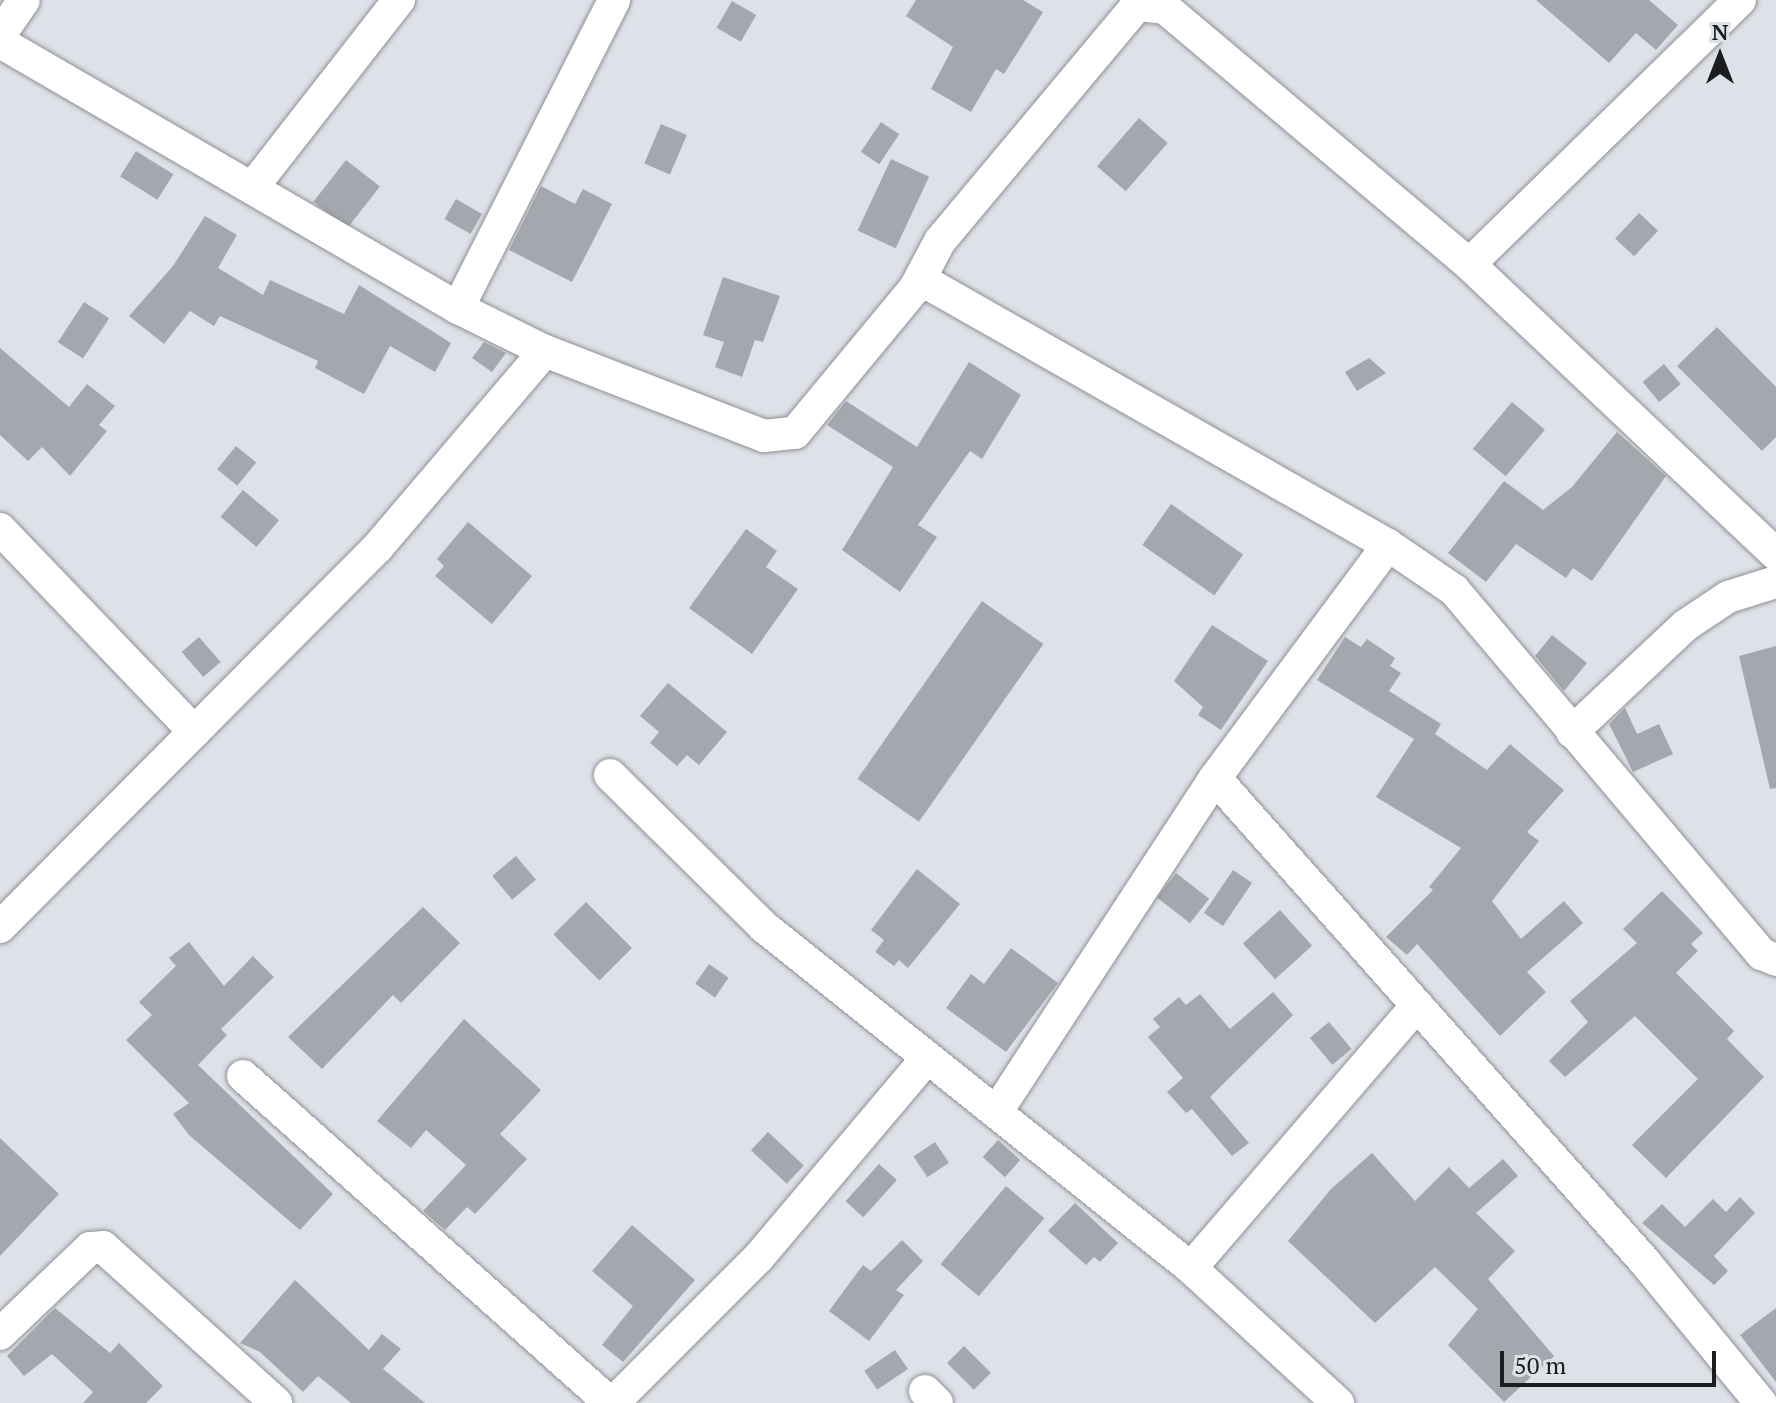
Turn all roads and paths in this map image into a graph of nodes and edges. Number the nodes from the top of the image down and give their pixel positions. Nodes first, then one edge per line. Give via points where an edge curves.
1 (24, 0) edge
2 (399, 0) edge
3 (614, 0) edge
4 (1740, 0) edge
5 (0, 35) edge
6 (0, 42) edge
7 (252, 188) junction
8 (1469, 264) junction
9 (915, 288) junction
10 (458, 308) junction
11 (545, 351) junction
12 (0, 529) edge
13 (1388, 545) junction
14 (1776, 554) edge
15 (1776, 582) edge
16 (195, 732) junction
17 (1572, 732) junction
18 (610, 775) dead end
19 (1215, 778) junction
20 (0, 927) edge
21 (1776, 960) edge
22 (1415, 1008) junction
23 (927, 1058) junction
24 (243, 1076) dead end
25 (997, 1111) junction
26 (1191, 1268) junction
27 (0, 1334) edge
28 (276, 1403) edge
29 (612, 1403) edge
30 (1338, 1403) edge
31 (1761, 1403) edge

1 - 5 street
2 - 7 street
3 - 10 street
4 - 8 street
6 - 7 street
7 - 10 street
8 - 9 street via 1165,8 1137,5 940,241
8 - 14 street
9 - 11 street via 795,433 764,436
9 - 13 street via 941,286
10 - 11 street
11 - 16 street via 378,547
12 - 16 street
13 - 17 street via 1454,590
13 - 19 street
15 - 17 street via 1728,597 1686,625
16 - 20 street
17 - 21 street via 1762,954
18 - 23 street via 764,927
19 - 22 street
19 - 25 street
22 - 26 street
22 - 31 street via 1645,1262
23 - 25 street
23 - 29 street via 759,1257 719,1291 689,1331
24 - 29 street
25 - 26 street
26 - 30 street
27 - 28 street via 90,1248 103,1247

